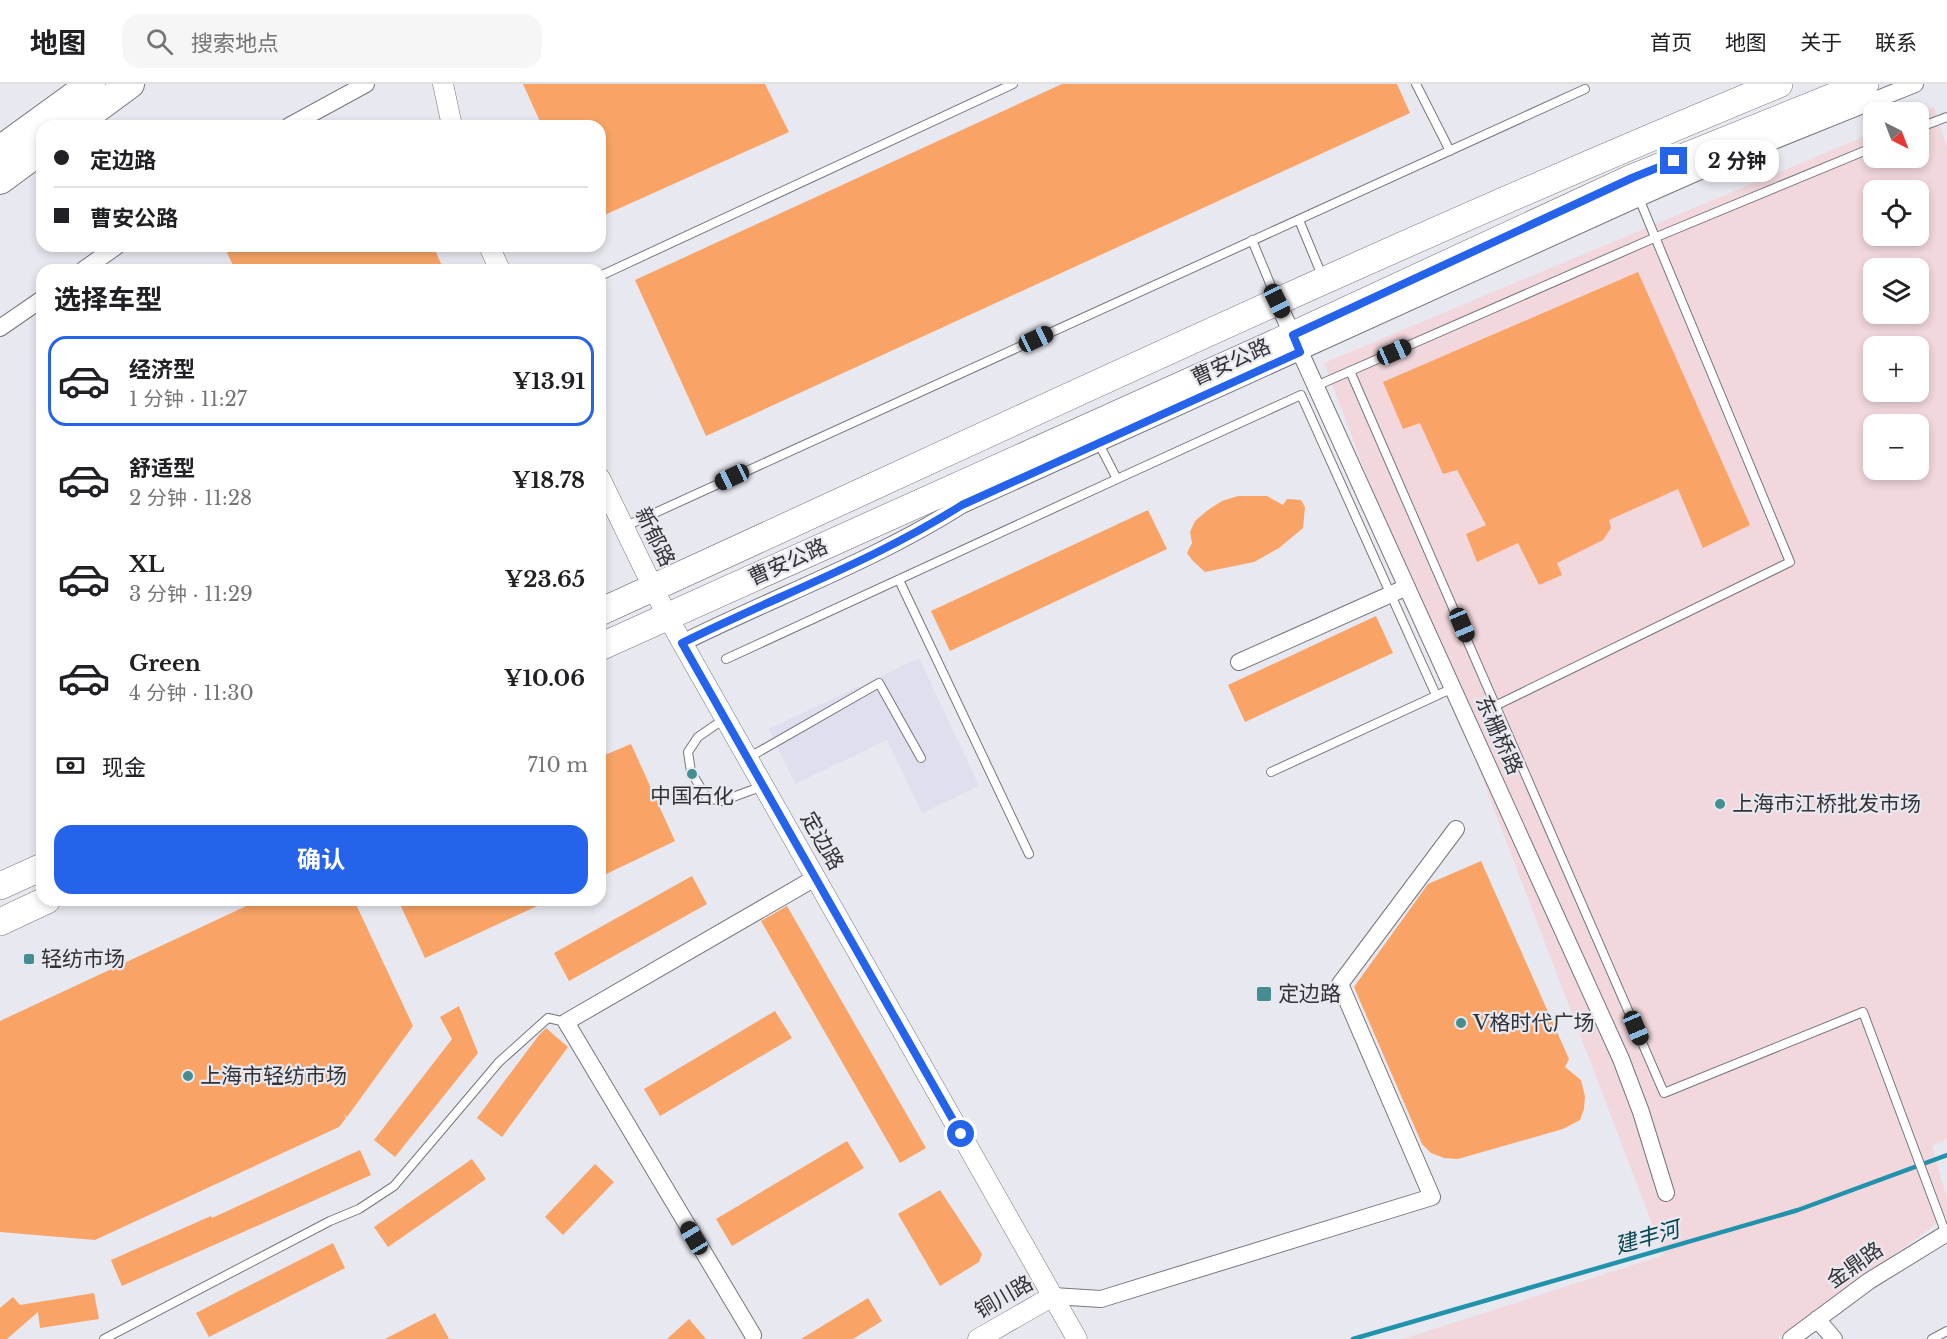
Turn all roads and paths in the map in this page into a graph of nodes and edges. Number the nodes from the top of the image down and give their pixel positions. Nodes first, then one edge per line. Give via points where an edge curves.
1 (91, 84) edge
2 (130, 84) edge
3 (366, 84) edge
4 (443, 84) edge
5 (1013, 84) edge
6 (1416, 84) edge
7 (1779, 84) edge
8 (1865, 84) edge
9 (1915, 84) edge
10 (1585, 89) dead end
11 (1947, 117) edge
12 (41, 120) edge
13 (81, 120) edge
14 (300, 120) edge
15 (451, 120) edge
16 (36, 124) edge
17 (1929, 124) edge
18 (0, 150) edge
19 (1450, 151) junction
20 (1863, 152) edge
21 (36, 153) edge
22 (0, 180) edge
23 (1636, 188) junction
24 (1299, 220) junction
25 (1654, 237) junction
26 (1252, 240) junction
27 (108, 252) edge
28 (92, 264) edge
29 (606, 273) edge
30 (1324, 281) junction
31 (1277, 301) junction
32 (36, 303) edge
33 (0, 328) edge
34 (1297, 343) junction
35 (1350, 371) junction
36 (1316, 386) junction
37 (1094, 435) junction
38 (1117, 479) junction
39 (606, 491) edge
40 (623, 527) junction
41 (899, 580) junction
42 (1407, 587) junction
43 (653, 588) junction
44 (1390, 594) junction
45 (606, 609) edge
46 (667, 616) junction
47 (682, 643) junction
48 (606, 644) edge
49 (726, 659) dead end
50 (1239, 662) dead end
51 (1453, 688) junction
52 (1436, 695) junction
53 (1497, 705) junction
54 (725, 718) junction
55 (747, 758) junction
56 (921, 758) dead end
57 (1271, 772) dead end
58 (763, 786) junction
59 (1456, 829) dead end
60 (1029, 854) dead end
61 (36, 870) edge
62 (815, 878) junction
63 (0, 886) edge
64 (36, 905) edge
65 (0, 922) edge
66 (566, 1022) junction
67 (1666, 1193) dead end
68 (1947, 1234) edge
69 (1053, 1296) junction
70 (1817, 1319) junction
71 (1947, 1331) edge
72 (753, 1335) dead end
73 (104, 1339) edge
74 (978, 1339) edge
75 (1077, 1339) edge
76 (1791, 1339) edge
77 (1834, 1339) edge
78 (1932, 1339) edge

1 - 12 highway
2 - 13 highway
3 - 14 street
4 - 15 street
5 - 29 lane
6 - 19 lane
7 - 30 highway, 曹安公路 via 1525,190
8 - 23 highway, 曹安公路
9 - 23 street via 1714,165
10 - 19 lane
11 - 17 lane
16 - 18 highway
19 - 24 lane
20 - 25 lane
21 - 22 highway
23 - 25 lane
23 - 34 highway, 曹安公路
24 - 26 lane
24 - 30 lane
25 - 35 lane
25 - 53 lane via 1790,562
26 - 31 lane
26 - 40 lane
27 - 28 street
30 - 31 highway, 曹安公路
31 - 34 street, 东栅桥路
31 - 43 highway, 曹安公路
32 - 33 street
34 - 36 street, 东栅桥路
34 - 37 highway, 曹安公路
35 - 36 lane
35 - 53 lane
36 - 42 street, 东栅桥路
37 - 38 lane
37 - 46 highway, 曹安公路
37 - 47 street via 962,505 920,532
38 - 41 lane
38 - 44 lane via 1300,395
39 - 40 street, 新郁路
40 - 43 street, 新郁路
41 - 49 lane
41 - 60 lane
42 - 44 street
42 - 51 street, 东栅桥路
43 - 45 highway, 曹安公路
43 - 46 street, 新郁路
44 - 50 street
44 - 52 lane
46 - 47 street, 定边路
46 - 48 highway, 曹安公路
47 - 54 street, 定边路
51 - 52 lane
51 - 67 street, 东栅桥路 via 1622,1059
52 - 57 lane
53 - 68 lane via 1664,1093 1863,1012
54 - 55 street, 定边路
54 - 58 lane via 698,737 688,752 696,781 706,798 722,801
55 - 56 lane via 879,684
55 - 58 street, 定边路
58 - 62 street, 定边路
59 - 69 street via 1340,984 1432,1197 1101,1299
61 - 63 highway
62 - 66 street
62 - 69 street, 定边路
64 - 65 highway
66 - 72 street
66 - 73 lane via 548,1018 499,1062 394,1186 359,1209
68 - 70 street, 金鼎路 via 1869,1281
69 - 74 street, 铜川路
69 - 75 street, 定边路
70 - 76 street, 金鼎路
70 - 77 street
71 - 78 lane

